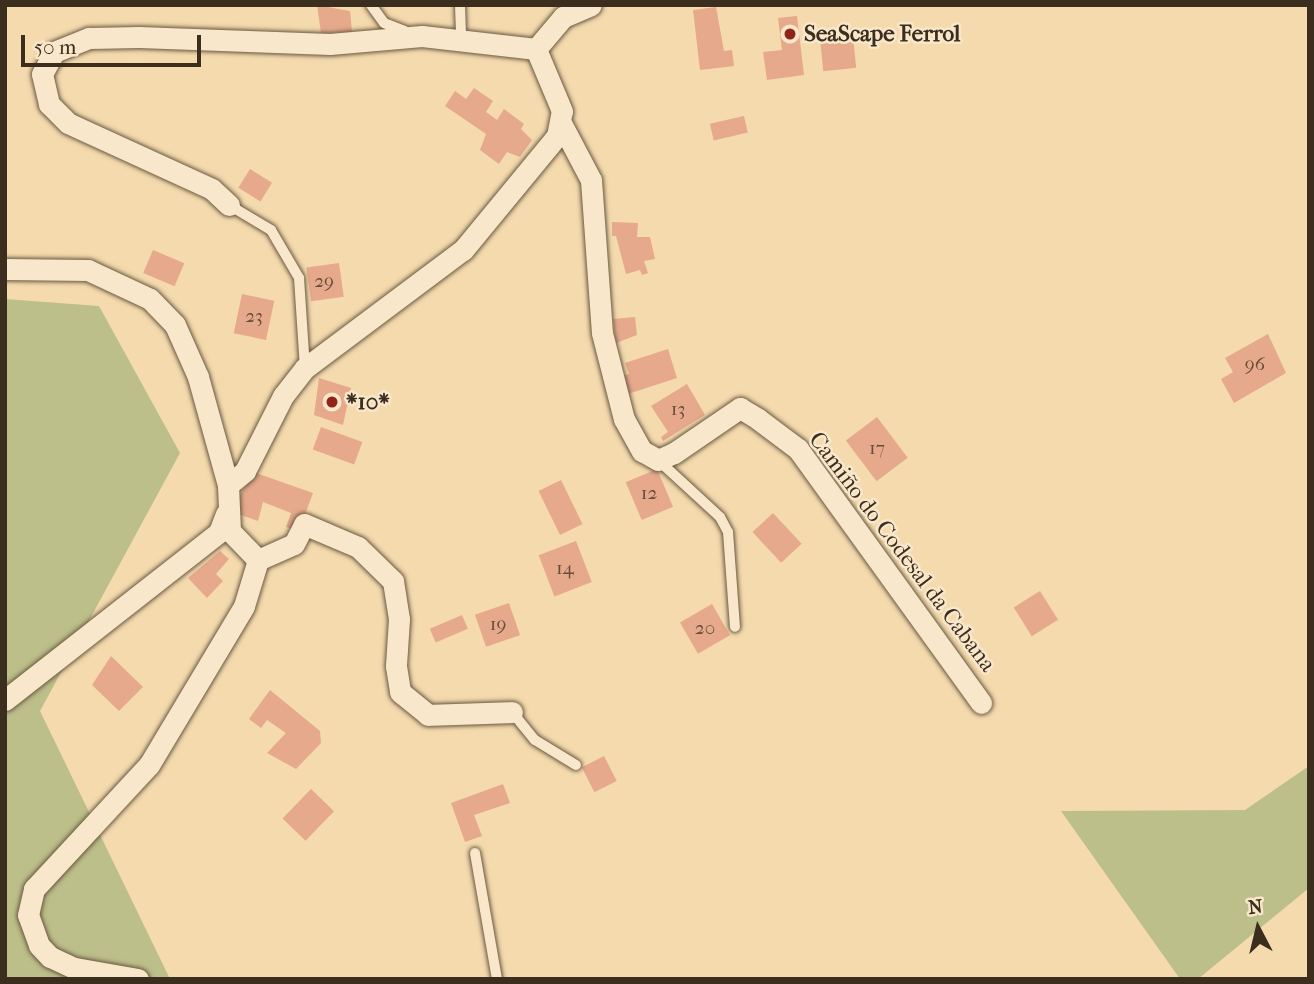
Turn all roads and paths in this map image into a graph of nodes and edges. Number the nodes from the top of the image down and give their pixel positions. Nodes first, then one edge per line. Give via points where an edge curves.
1 (371, 5) edge
2 (460, 5) edge
3 (592, 5) edge
4 (422, 36) junction
5 (461, 43) junction
6 (536, 49) junction
7 (562, 125) junction
8 (229, 205) joint
9 (5, 269) edge
10 (305, 368) junction
11 (658, 460) junction
12 (228, 485) junction
13 (226, 514) junction
14 (258, 560) junction
15 (735, 628) dead end
16 (5, 700) edge
17 (981, 703) dead end
18 (512, 712) joint
19 (576, 765) dead end
20 (475, 853) dead end
21 (138, 979) edge
22 (497, 979) edge

1 - 4 lane via 384,23
2 - 5 lane
3 - 6 street via 563,17
4 - 5 street
4 - 8 street via 330,44 89,38 54,52 42,74 49,104 68,123 212,189
5 - 6 street
6 - 7 street via 562,111
7 - 10 street via 463,250
7 - 11 street via 591,180 602,333 611,376 624,419 642,451
8 - 10 lane via 271,230 299,278
9 - 12 street via 88,270 149,299 175,325 198,377
10 - 12 street via 283,396 245,471
11 - 15 lane via 720,517 728,532
11 - 17 street, Camiño do Codesal da Cabana via 740,408 798,449
12 - 13 street
13 - 14 street via 230,531
13 - 16 street via 219,532
14 - 18 street via 294,544 304,524 358,547 393,581 399,618 396,666 400,692 428,715
14 - 21 street via 244,606 149,765 34,889 27,915 39,945 50,957 74,968
18 - 19 lane via 535,740
20 - 22 lane

